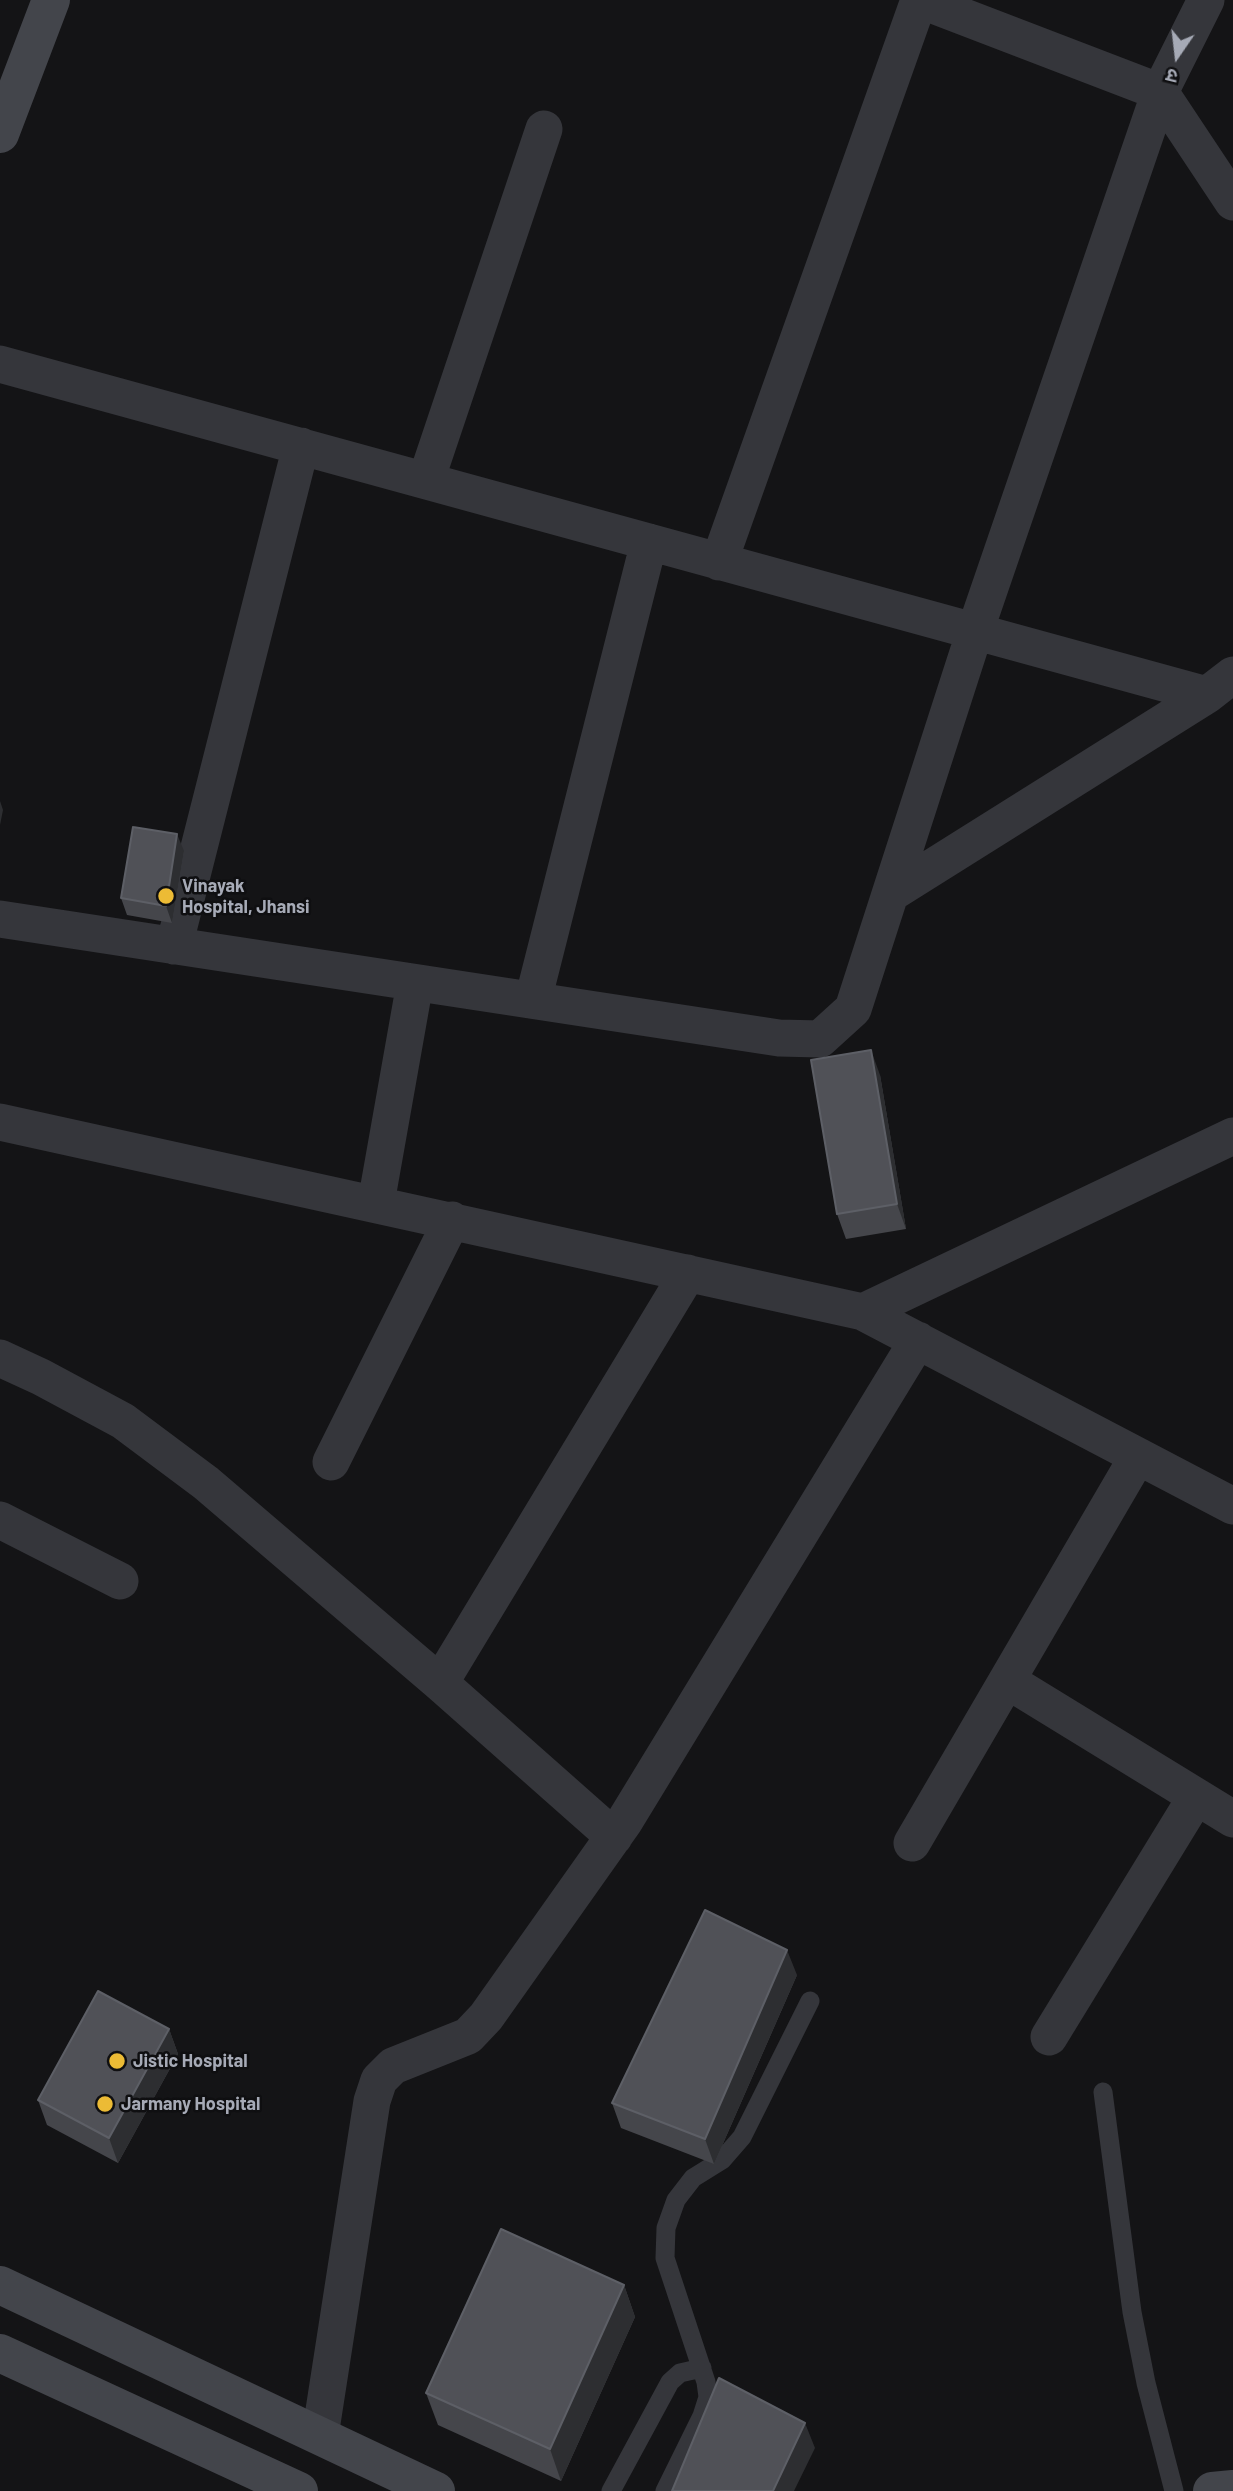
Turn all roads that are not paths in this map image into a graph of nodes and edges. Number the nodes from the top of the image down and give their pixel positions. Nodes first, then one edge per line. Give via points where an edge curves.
1 (51, 0) edge
2 (919, 0) edge
3 (1206, 0) edge
4 (1160, 92) junction
5 (544, 129) dead end
6 (0, 134) edge
7 (1233, 202) edge
8 (0, 363) edge
9 (301, 446) junction
10 (426, 480) junction
11 (649, 542) junction
12 (719, 562) junction
13 (975, 631) junction
14 (1220, 685) edge
15 (890, 894) junction
16 (0, 919) edge
17 (174, 946) junction
18 (415, 983) junction
19 (533, 1000) junction
20 (0, 1122) edge
21 (1233, 1136) edge
22 (376, 1203) junction
23 (453, 1220) junction
24 (688, 1273) junction
25 (863, 1312) junction
26 (918, 1340) junction
27 (0, 1358) edge
28 (1138, 1456) junction
29 (331, 1462) dead end
30 (1233, 1506) edge
31 (0, 1520) edge
32 (120, 1581) dead end
33 (1008, 1681) junction
34 (440, 1683) junction
35 (1196, 1797) junction
36 (1233, 1819) edge
37 (614, 1837) junction
38 (912, 1843) dead end
39 (810, 2001) dead end
40 (1049, 2037) dead end
41 (1103, 2092) dead end
42 (0, 2285) edge
43 (0, 2353) edge
44 (702, 2368) junction
45 (320, 2436) junction
46 (1233, 2489) edge
47 (299, 2491) edge
48 (436, 2491) edge
49 (611, 2491) edge
50 (665, 2491) edge
51 (1174, 2491) edge
52 (1212, 2491) edge

1 - 6 street
2 - 4 street
2 - 12 street
3 - 4 street
4 - 7 street
4 - 13 street
5 - 10 street
8 - 9 street
9 - 10 street
9 - 17 street
10 - 11 street
11 - 12 street
11 - 19 street
12 - 13 street
13 - 14 street
13 - 15 street
14 - 15 street
15 - 19 street via 853,1009 820,1039 779,1038
16 - 17 street
17 - 18 street
18 - 19 street
18 - 22 street
20 - 22 street
21 - 25 street
22 - 23 street
23 - 24 street
23 - 29 street
24 - 25 street
24 - 34 street
25 - 26 street
26 - 28 street
26 - 37 street
27 - 34 street via 123,1421 186,1467
28 - 30 street
28 - 33 street
31 - 32 street
33 - 35 street
33 - 38 street
34 - 37 street
35 - 36 street
35 - 40 street
37 - 45 street via 468,2036 393,2066 379,2080
39 - 44 lane via 742,2137 722,2160 693,2178 676,2200 666,2228 665,2259
41 - 51 lane via 1132,2312
42 - 45 street
43 - 47 street
44 - 49 lane via 670,2382
44 - 50 lane via 708,2397
45 - 48 street
46 - 52 street

